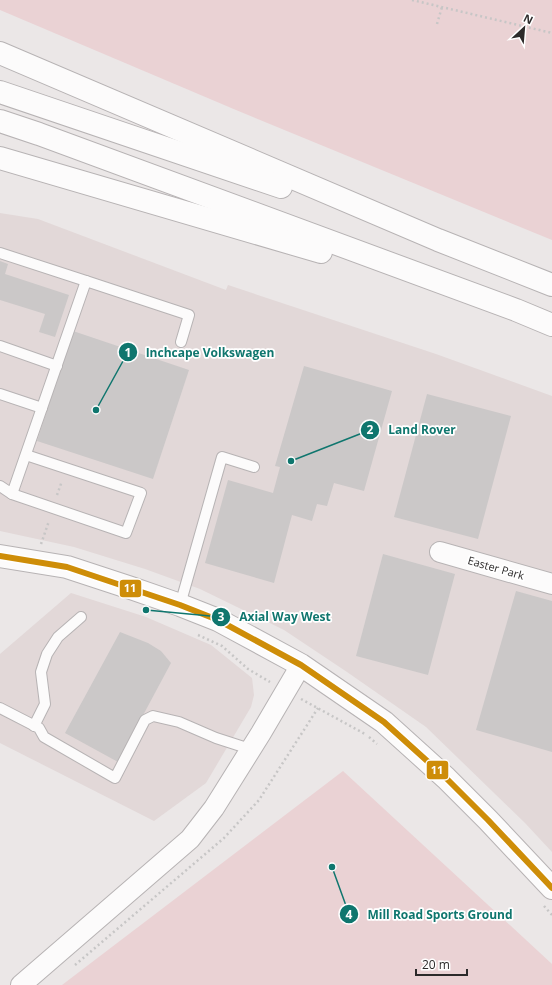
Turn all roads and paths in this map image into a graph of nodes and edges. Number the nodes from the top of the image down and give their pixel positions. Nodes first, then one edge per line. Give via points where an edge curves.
1 (412, 0) edge
2 (442, 7) junction
3 (437, 24) dead end
4 (552, 33) edge
5 (0, 53) edge
6 (0, 92) edge
7 (0, 121) edge
8 (0, 158) edge
9 (438, 240) junction
10 (0, 253) edge
11 (86, 281) junction
12 (552, 285) edge
13 (516, 310) junction
14 (552, 325) edge
15 (181, 342) dead end
16 (0, 346) edge
17 (56, 366) junction
18 (0, 394) edge
19 (42, 408) junction
20 (26, 455) junction
21 (254, 467) dead end
22 (0, 486) edge
23 (12, 494) junction
24 (440, 552) dead end
25 (0, 556) edge
26 (552, 584) edge
27 (180, 605) junction
28 (81, 617) dead end
29 (301, 665) junction
30 (0, 708) edge
31 (34, 726) junction
32 (250, 750) junction
33 (552, 888) edge
34 (21, 985) edge

1 - 2 path
2 - 3 path
2 - 4 path
5 - 9 main road
6 - 9 main road
7 - 13 main road
8 - 13 main road
9 - 12 main road
10 - 11 lane
11 - 15 lane via 190,315
11 - 17 lane
13 - 14 main road
16 - 17 lane
17 - 19 lane
18 - 19 lane
19 - 20 lane
20 - 23 lane
20 - 23 lane via 141,493 126,533
21 - 27 lane via 222,457
22 - 23 lane
24 - 26 street, Easter Park
25 - 27 main road via 67,567
27 - 29 main road via 218,620
28 - 31 lane via 58,637 47,654 41,672 45,704
29 - 32 street
29 - 33 main road via 389,727 452,783
30 - 31 lane
31 - 32 lane via 39,728 44,737 115,778 145,720 153,716 180,722
32 - 34 street via 214,808 190,839

